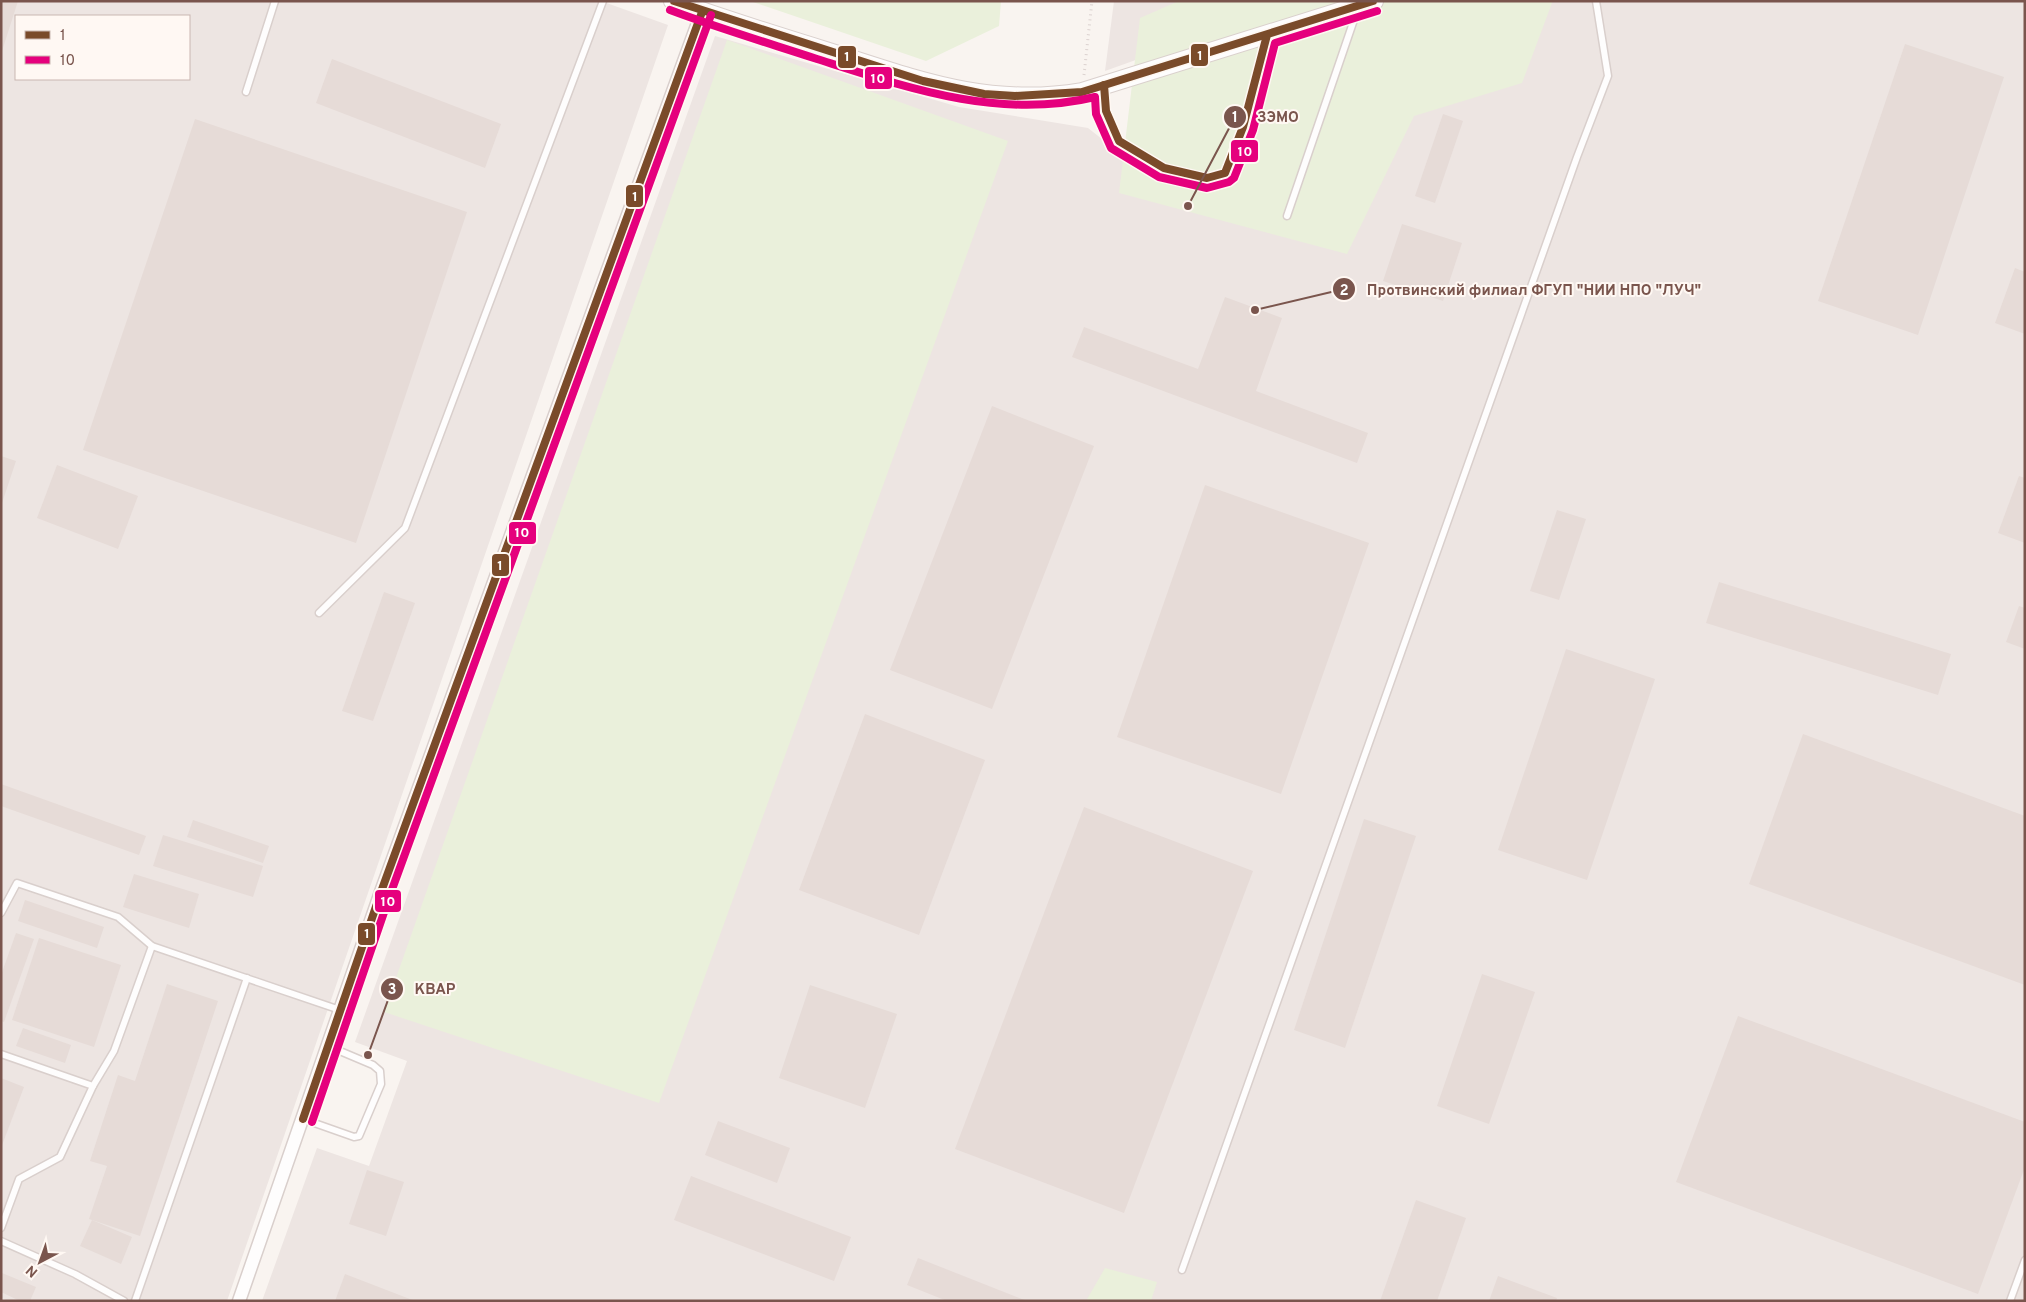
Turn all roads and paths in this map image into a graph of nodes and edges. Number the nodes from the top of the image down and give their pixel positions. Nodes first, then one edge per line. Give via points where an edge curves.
1 (275, 1) edge
2 (603, 1) edge
3 (673, 1) edge
4 (1092, 1) edge
5 (1596, 1) edge
6 (1366, 4) edge
7 (702, 12) junction
8 (1267, 35) junction
9 (1104, 85) junction
10 (246, 92) dead end
11 (1082, 92) junction
12 (1287, 216) dead end
13 (319, 613) dead end
14 (1, 913) edge
15 (152, 946) junction
16 (247, 978) junction
17 (340, 1010) junction
18 (328, 1046) junction
19 (1, 1054) edge
20 (93, 1086) junction
21 (303, 1119) junction
22 (1, 1228) edge
23 (1, 1241) edge
24 (2025, 1260) edge
25 (1182, 1270) dead end
26 (124, 1301) edge
27 (136, 1301) edge
28 (239, 1301) edge
29 (2010, 1301) edge

1 - 10 lane
2 - 13 lane via 405,528
3 - 7 street
4 - 11 path
5 - 25 lane via 1608,76
6 - 8 street
6 - 12 lane
7 - 11 street via 941,88 1005,97 1050,98
7 - 17 street
8 - 9 street
8 - 9 lane via 1243,127 1225,173 1207,178 1164,168 1119,141 1106,110
9 - 11 street
14 - 15 lane via 17,883 118,917
15 - 16 lane
15 - 20 lane via 114,1051
16 - 17 lane
16 - 27 lane
17 - 18 street
18 - 21 street
18 - 21 lane via 373,1065 380,1071 380,1084 359,1136
19 - 20 lane
20 - 22 lane via 60,1157 19,1179
21 - 28 street
23 - 26 lane via 75,1274
24 - 29 lane

